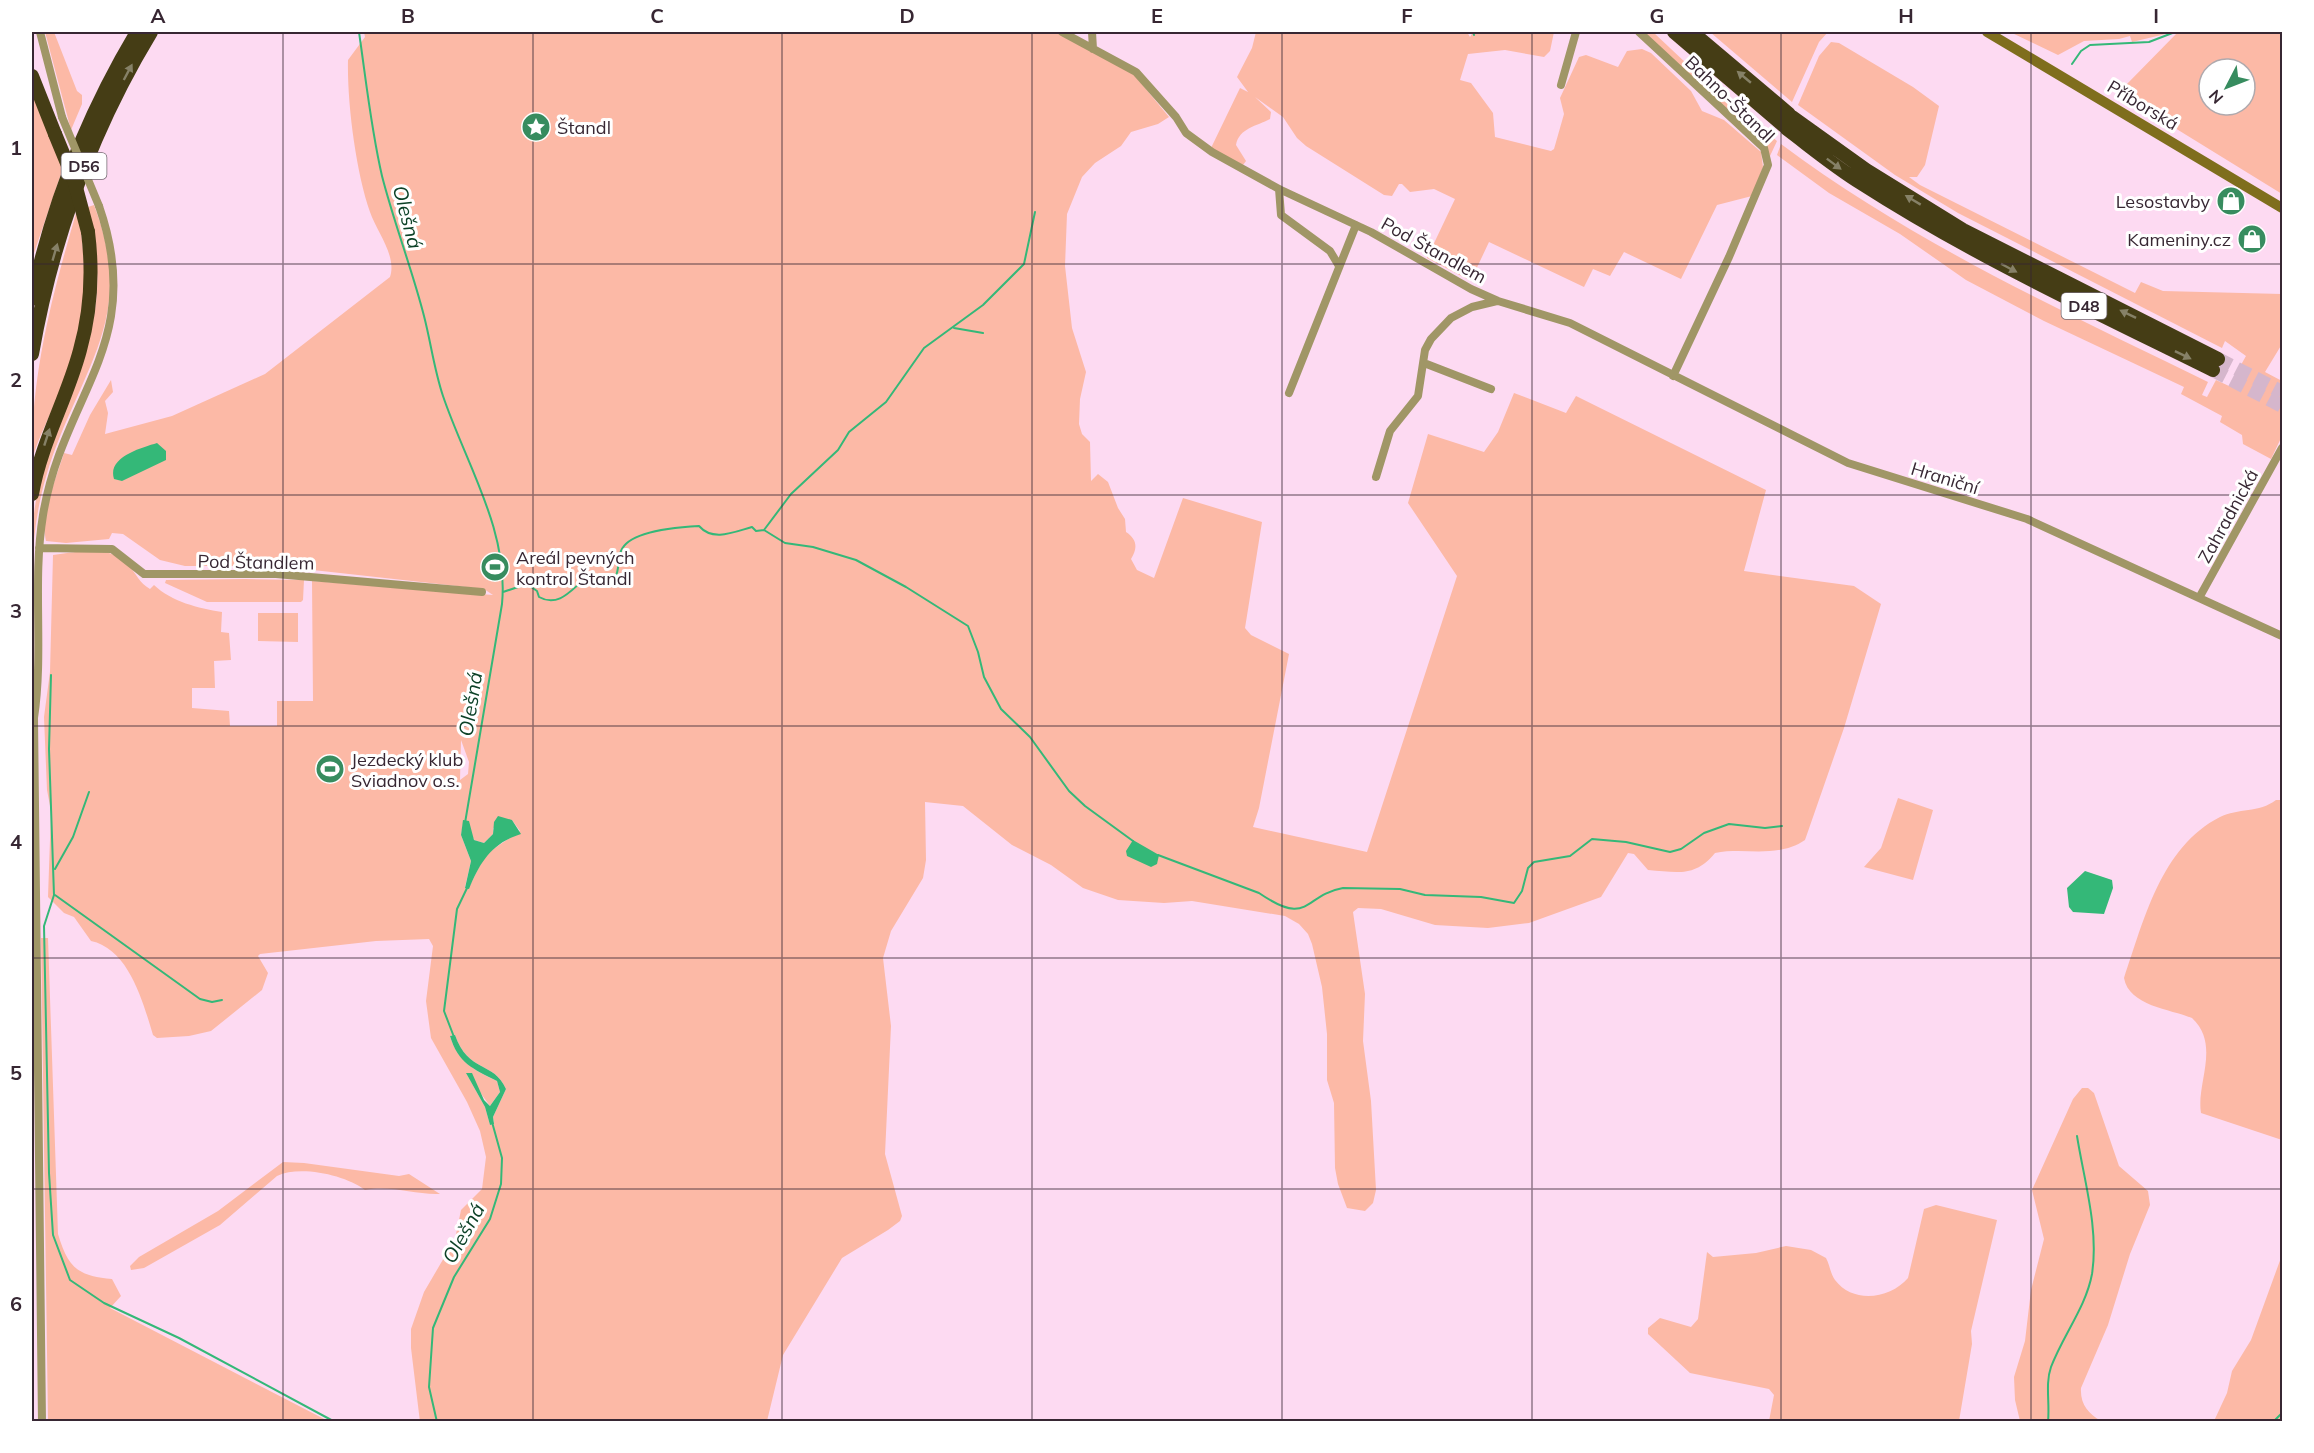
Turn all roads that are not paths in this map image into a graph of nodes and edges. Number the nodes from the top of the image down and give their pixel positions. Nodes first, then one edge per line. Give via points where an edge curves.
1 (40, 32) edge
2 (137, 32) edge
3 (151, 32) edge
4 (1062, 32) edge
5 (1092, 32) edge
6 (1576, 32) edge
7 (1639, 32) edge
8 (1674, 32) edge
9 (1692, 32) edge
10 (1987, 32) edge
11 (1093, 49) junction
12 (32, 76) edge
13 (1561, 85) dead end
14 (1788, 122) junction
15 (1279, 189) junction
16 (2283, 208) edge
17 (1356, 225) junction
18 (1339, 266) junction
19 (32, 299) edge
20 (1498, 301) junction
21 (1603, 340) joint
22 (32, 354) edge
23 (1424, 363) junction
24 (2215, 364) tunnel mouth
25 (1673, 376) junction
26 (1491, 389) dead end
27 (1289, 393) dead end
28 (2283, 448) edge
29 (1376, 477) dead end
30 (32, 494) edge
31 (39, 548) junction
32 (482, 592) dead end
33 (2199, 598) junction
34 (2283, 636) edge
35 (42, 1422) edge

1 - 31 street, bridge via 62,117 99,206 112,262 111,324 97,369 54,472
2 - 19 highway, D56 via 71,167 43,251
22 -> 3 highway, D56 via 54,254 72,199 105,118
4 - 11 street, Pod Štandlem
5 - 11 street
6 - 13 street
7 - 25 street, Bahno-Štandl via 1764,148 1768,165
8 - 14 highway, D48
14 -> 9 highway, D48
10 - 16 main road, Příborská
11 - 15 street, Pod Štandlem via 1136,72 1186,133
30 -> 12 highway, bridge via 42,453 80,352 91,277 88,232 78,194
14 - 24 highway, D48 via 1858,182 1902,209 2044,286
15 - 17 street, Pod Štandlem
15 - 18 street via 1281,215 1330,251
17 - 18 street, Pod Štandlem
17 - 20 street, Pod Štandlem
18 - 27 street, Pod Štandlem
20 - 21 street, Pod Štandlem via 1570,323
20 - 23 street, Pod Štandlem via 1451,318 1431,339
21 - 25 street, Hraniční
23 - 26 street
23 - 29 street, Pod Štandlem via 1418,396 1390,431
25 - 33 street, Hraniční via 1848,463 2027,519
28 - 33 street, Zahradnická
31 - 32 street, Pod Štandlem via 112,549 144,574 276,574
31 - 35 street via 39,687 34,718
33 - 34 street, Hraniční

